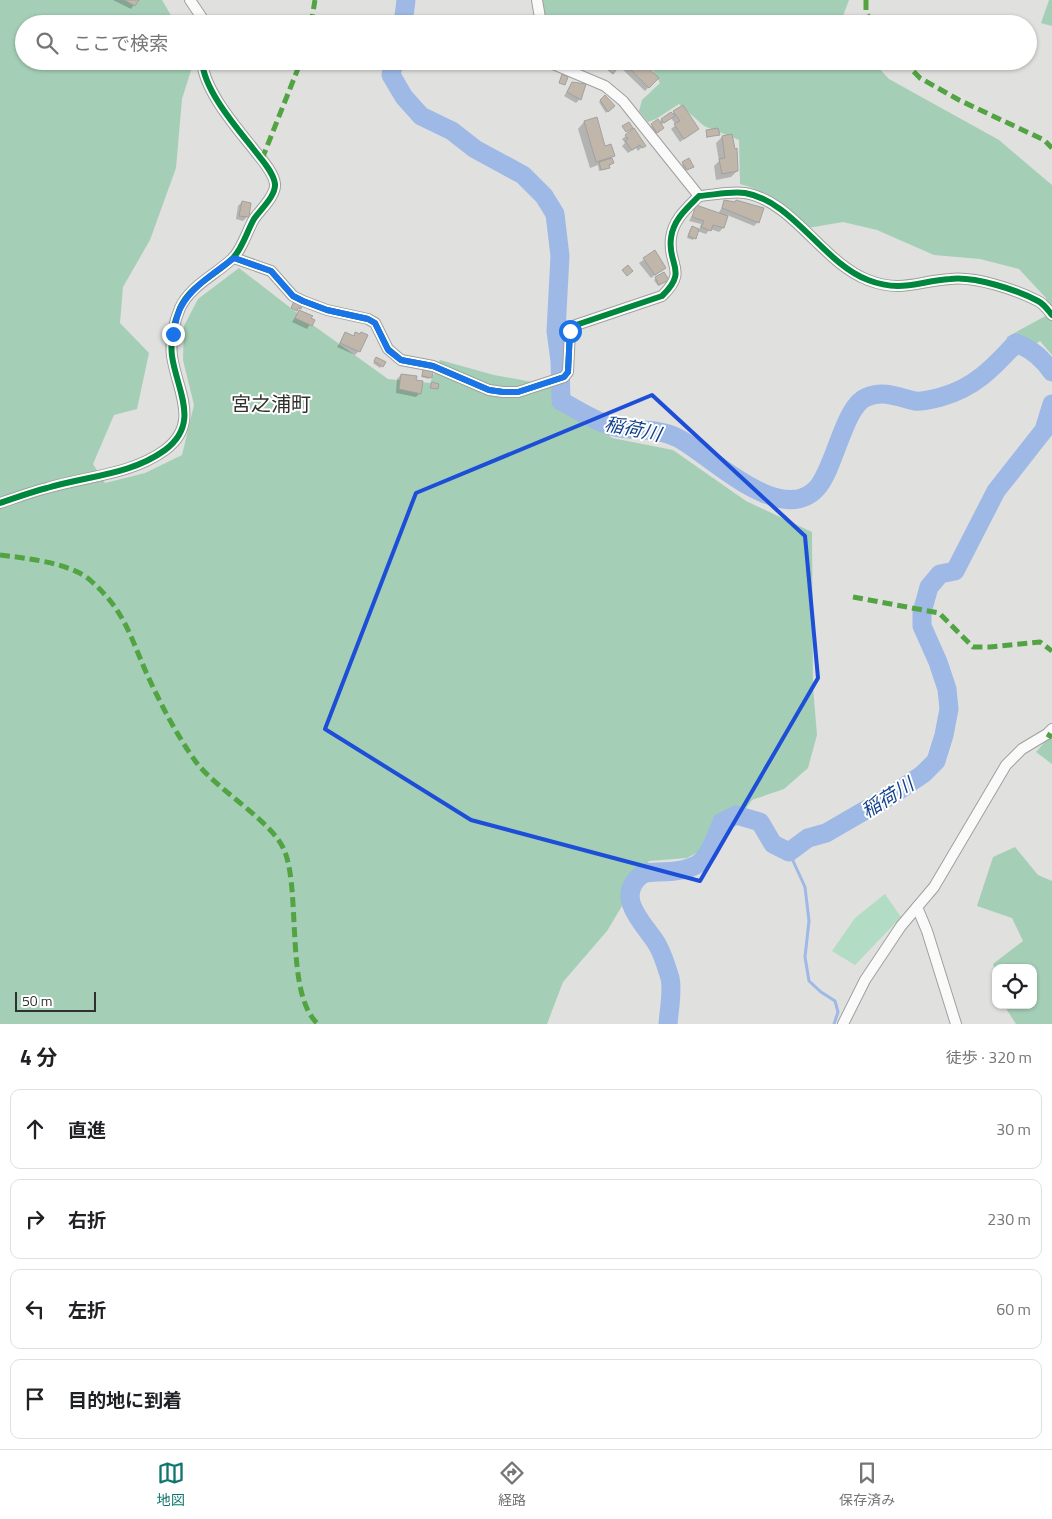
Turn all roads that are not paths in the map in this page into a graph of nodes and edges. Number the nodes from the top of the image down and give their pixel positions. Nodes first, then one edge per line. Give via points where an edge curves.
1 (190, 0) edge
2 (537, 0) edge
3 (201, 15) edge
4 (540, 15) edge
5 (205, 70) edge
6 (566, 70) edge
7 (699, 196) junction
8 (234, 258) junction
9 (1052, 315) edge
10 (0, 504) edge
11 (1052, 728) edge
12 (917, 907) junction
13 (844, 1024) edge
14 (956, 1024) edge

1 - 3 street
2 - 4 street
5 - 8 street via 209,85 236,127 262,159 275,184 274,191 250,225
6 - 7 street via 605,86 623,101
7 - 8 street via 680,216 670,239 677,275 672,286 662,296 576,324 570,331 568,372 564,377 518,392 489,390 451,372 401,360 388,350 375,323 303,301 293,296 271,271
7 - 9 street via 743,193 758,196 784,212 838,261 867,280 904,287 952,278 977,281 1040,302
8 - 10 street via 202,282 180,308 173,334 172,356 184,398 185,416 180,436 164,450 137,465 47,488
11 - 12 street via 1022,748 1006,765 934,887
12 - 13 street via 865,980
12 - 14 street via 928,931

